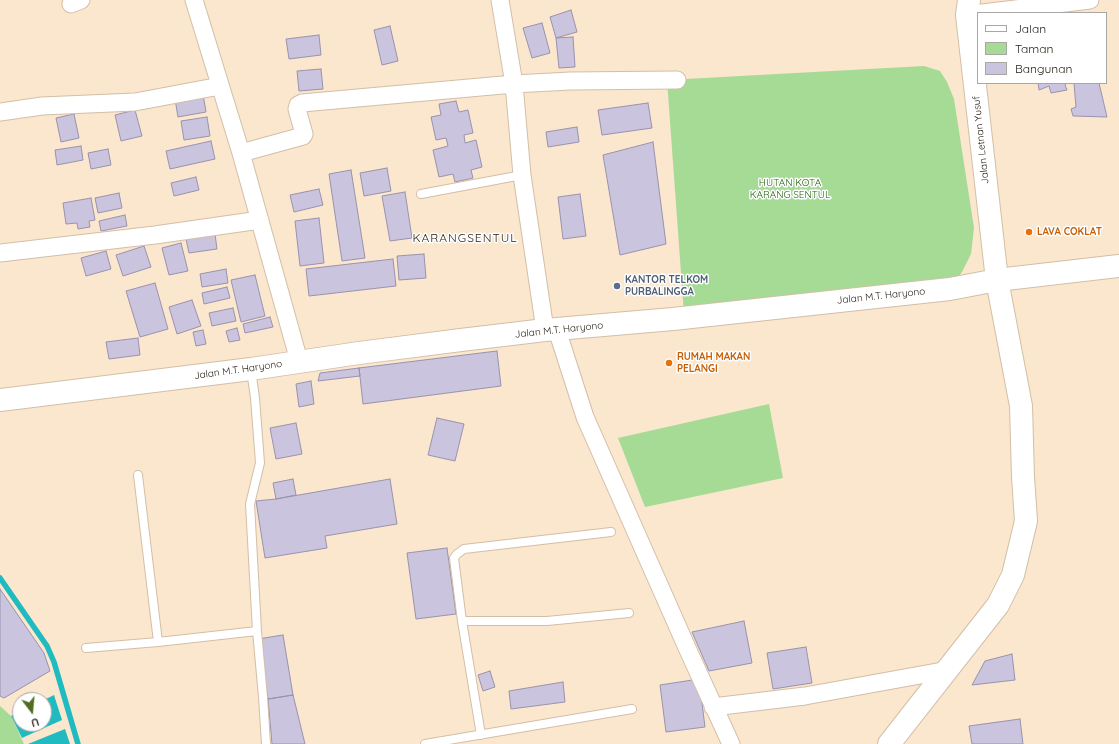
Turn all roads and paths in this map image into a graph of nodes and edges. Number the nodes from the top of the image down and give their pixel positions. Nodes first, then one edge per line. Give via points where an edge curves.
1 (194, 0) edge
2 (500, 0) edge
3 (1090, 0) edge
4 (974, 10) edge
5 (977, 45) edge
6 (677, 80) dead end
7 (514, 84) junction
8 (980, 84) edge
9 (220, 86) junction
10 (0, 112) edge
11 (241, 152) junction
12 (522, 175) junction
13 (421, 194) dead end
14 (260, 220) junction
15 (0, 253) edge
16 (1119, 266) edge
17 (997, 280) junction
18 (551, 330) junction
19 (299, 361) junction
20 (251, 369) junction
21 (0, 400) edge
22 (138, 475) dead end
23 (611, 532) dead end
24 (629, 613) dead end
25 (462, 621) junction
26 (257, 631) junction
27 (158, 642) junction
28 (86, 648) dead end
29 (948, 670) junction
30 (713, 707) junction
31 (632, 709) dead end
32 (481, 735) junction
33 (266, 744) edge
34 (425, 744) edge
35 (730, 744) edge
36 (889, 744) edge

1 - 9 street
2 - 7 street
3 - 4 street
4 - 5 main road, Jalan Letnan Yusuf
6 - 7 street
7 - 11 street via 302,103 297,109 303,136
7 - 12 street
8 - 17 main road, Jalan Letnan Yusuf
9 - 10 street via 135,102 42,106
9 - 11 street
11 - 14 street
12 - 13 lane
12 - 18 street
14 - 15 street
14 - 19 street
16 - 17 main road, Jalan M.T. Haryono
17 - 18 main road, Jalan M.T. Haryono via 942,290
17 - 29 main road, Jalan Letnan Yusuf via 1021,406 1026,521 1013,575 998,605
18 - 19 main road, Jalan M.T. Haryono
18 - 30 street via 585,417
19 - 20 main road, Jalan M.T. Haryono
20 - 21 main road, Jalan M.T. Haryono
20 - 26 lane via 260,463 250,504
22 - 27 lane
23 - 25 lane via 460,551 454,558
24 - 25 lane via 547,621
25 - 32 lane
26 - 27 lane
26 - 33 lane
27 - 28 lane
29 - 30 street via 805,696
29 - 36 main road, Jalan Letnan Yusuf
30 - 35 street
31 - 32 lane
32 - 34 lane

